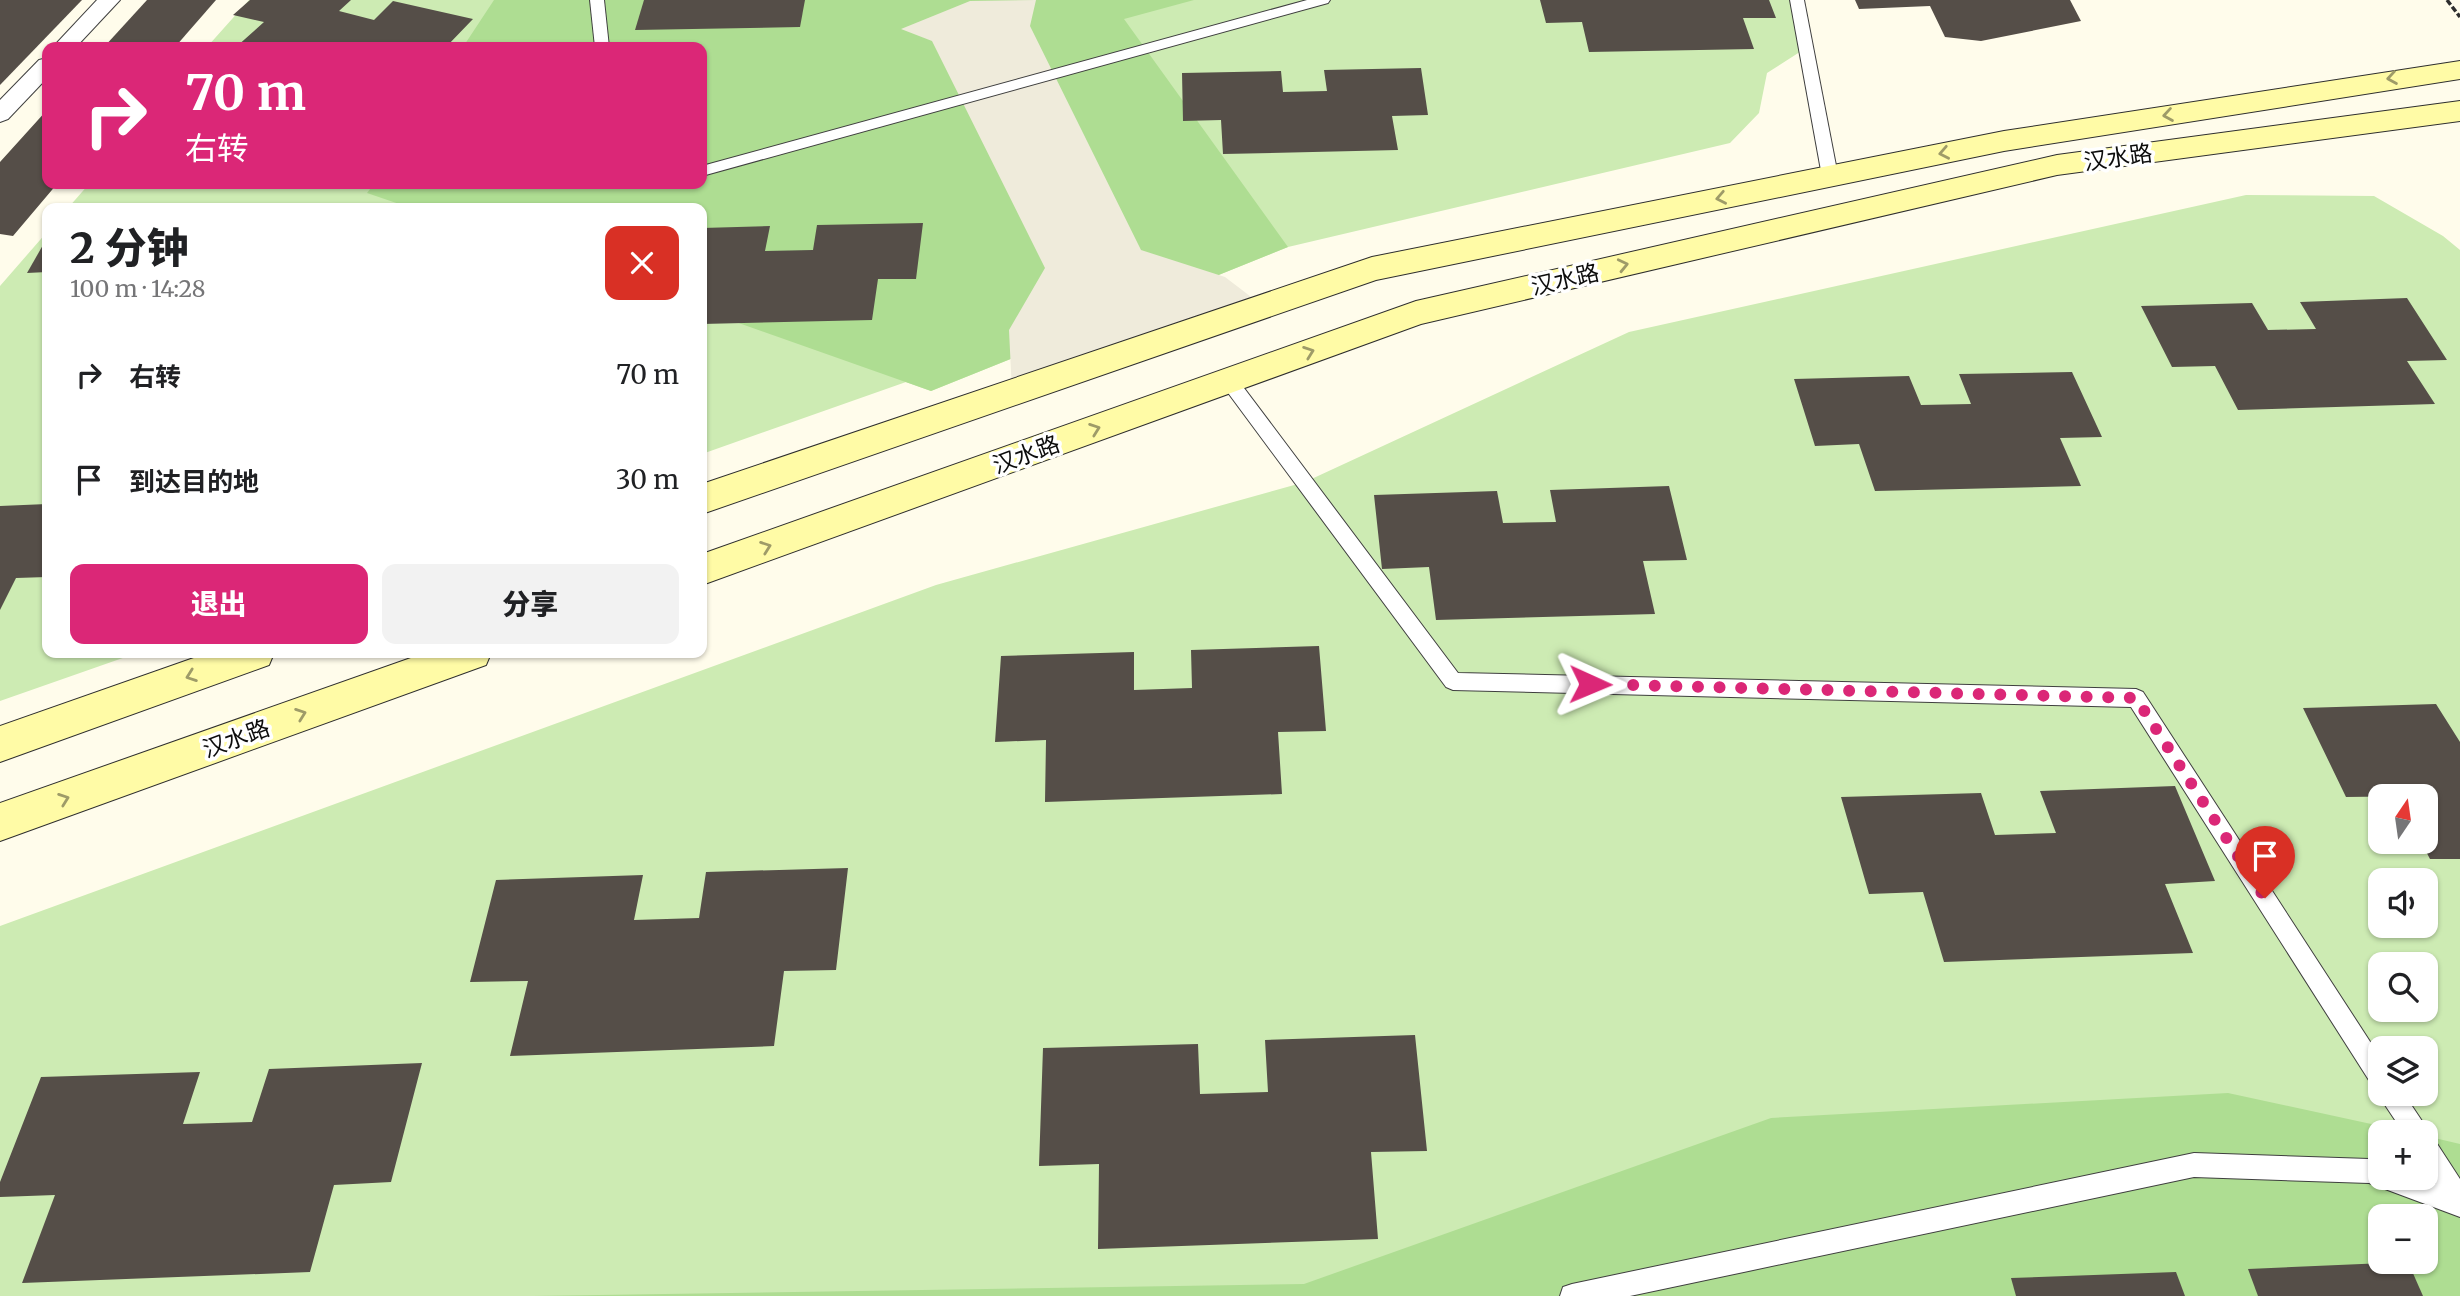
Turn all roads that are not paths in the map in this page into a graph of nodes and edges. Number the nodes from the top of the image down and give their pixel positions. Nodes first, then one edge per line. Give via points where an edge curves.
1 (109, 0) edge
2 (597, 0) edge
3 (1323, 0) edge
4 (1797, 0) edge
5 (69, 42) edge
6 (601, 42) edge
7 (42, 70) edge
8 (2460, 70) edge
9 (2460, 111) edge
10 (0, 114) edge
11 (707, 170) edge
12 (1830, 176) junction
13 (1229, 381) junction
14 (707, 497) edge
15 (707, 568) edge
16 (242, 658) edge
17 (458, 658) edge
18 (0, 744) edge
19 (0, 822) edge
20 (2368, 1058) edge
21 (2438, 1167) edge
22 (2368, 1171) edge
23 (2422, 1190) edge
24 (2460, 1203) edge
25 (1572, 1296) edge

1 - 5 street
2 - 6 lane
3 - 11 lane
4 - 12 lane
7 - 10 street
8 -> 12 main road, 汉水路 via 2004,141
13 -> 9 main road, 汉水路 via 1416,313 2057,165
12 -> 14 main road, 汉水路 via 1373,269
15 -> 13 main road, 汉水路
13 - 20 lane via 1453,681 2136,698
16 -> 18 main road
19 -> 17 main road, 汉水路
21 - 24 lane
22 - 25 lane via 2194,1165
23 - 24 lane

